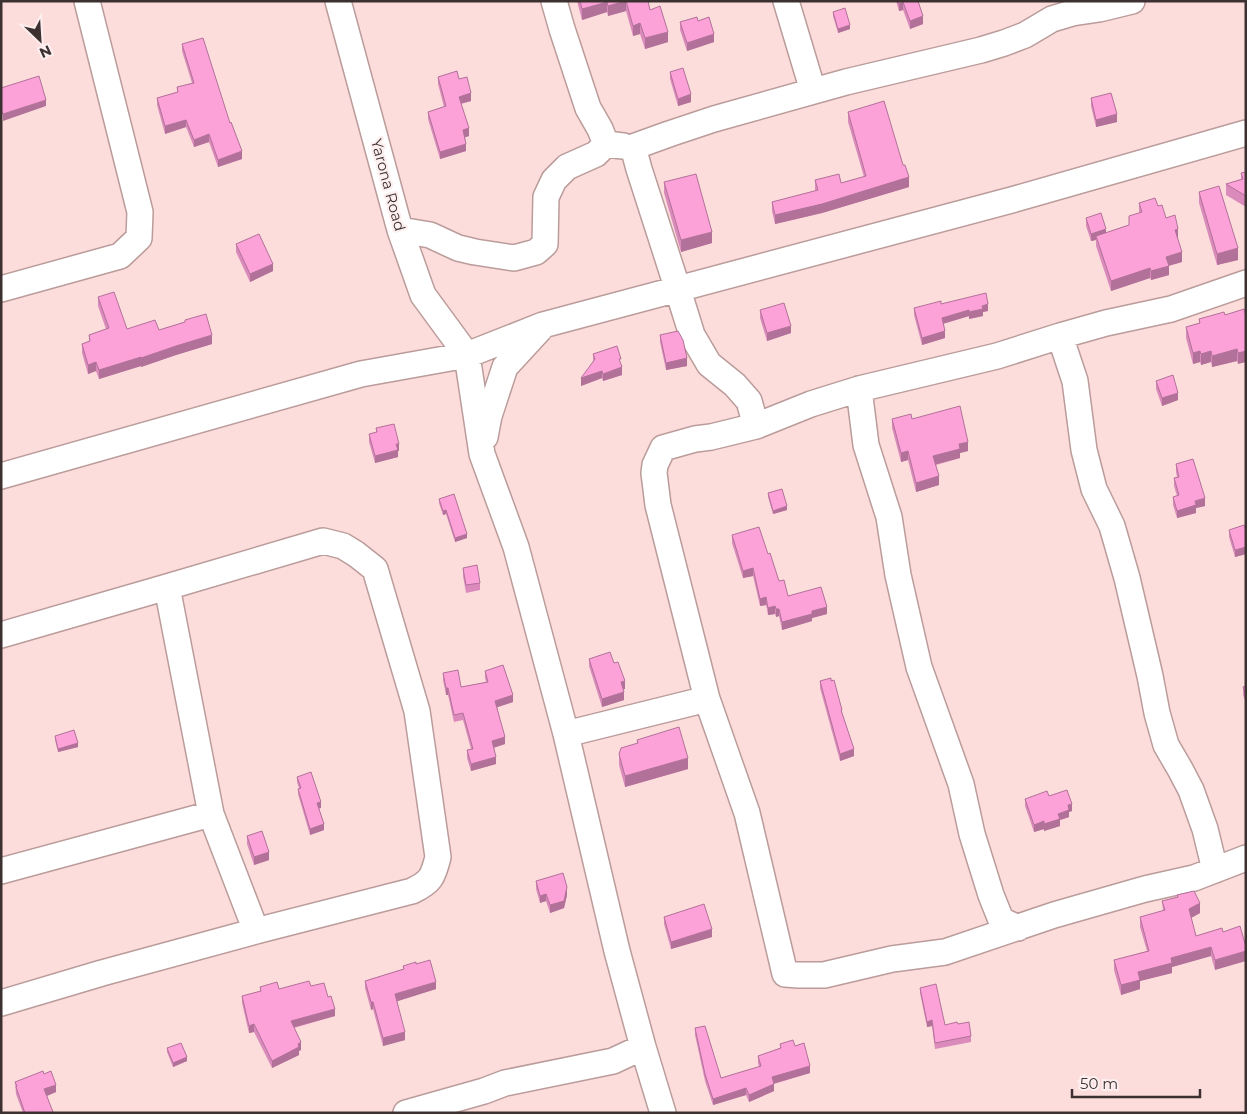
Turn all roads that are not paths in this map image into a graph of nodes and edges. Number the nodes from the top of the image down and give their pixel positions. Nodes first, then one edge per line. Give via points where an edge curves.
1 (87, 1) edge
2 (338, 1) edge
3 (554, 1) edge
4 (786, 1) edge
5 (1132, 1) edge
6 (1049, 10) edge
7 (813, 91) junction
8 (1246, 133) edge
9 (606, 144) junction
10 (633, 147) junction
11 (400, 230) junction
12 (1246, 283) edge
13 (1, 289) edge
14 (678, 290) junction
15 (543, 325) junction
16 (1060, 336) junction
17 (467, 355) junction
18 (859, 389) junction
19 (756, 426) junction
20 (482, 454) junction
21 (1, 476) edge
22 (167, 588) junction
23 (1, 635) edge
24 (707, 699) junction
25 (566, 734) junction
26 (211, 814) junction
27 (1246, 858) edge
28 (1215, 870) junction
29 (1, 871) edge
30 (1018, 928) junction
31 (256, 931) junction
32 (1, 1003) edge
33 (643, 1048) junction
34 (406, 1113) edge
35 (663, 1113) edge

1 - 13 street via 140,212 139,238 120,256
2 - 11 street, Yarona Road
3 - 9 street via 588,108
4 - 7 street
5 - 6 street via 1072,12
6 - 7 street via 1025,35 1004,43
7 - 10 street
8 - 14 street
9 - 10 street
9 - 11 street via 596,154 567,166 554,180 546,197 545,244 536,252 514,258 475,252 430,235
10 - 14 street
11 - 17 street, Yarona Road via 423,295
12 - 16 street via 1171,309
14 - 15 street
14 - 19 street via 692,335 709,364 750,401
15 - 17 street
15 - 20 street via 505,367 489,416
16 - 18 street via 998,356
16 - 28 street via 1075,381 1084,450 1094,489 1112,526 1127,578 1166,745 1191,790
17 - 20 street
17 - 21 street via 361,374
18 - 19 street
18 - 30 street via 866,445 889,517 898,575 919,667 961,784 991,895 1001,920
19 - 24 street via 664,448 655,465 658,505
20 - 25 street via 516,546
22 - 23 street
22 - 26 street
22 - 31 street via 323,540 343,546 375,569 417,711 438,857 428,882 412,891
24 - 25 street
24 - 30 street via 747,813 785,974 824,975 892,959 945,952
25 - 33 street
26 - 29 street
26 - 31 street
27 - 28 street
28 - 30 street
31 - 32 street
33 - 34 street via 613,1060 505,1083
33 - 35 street

